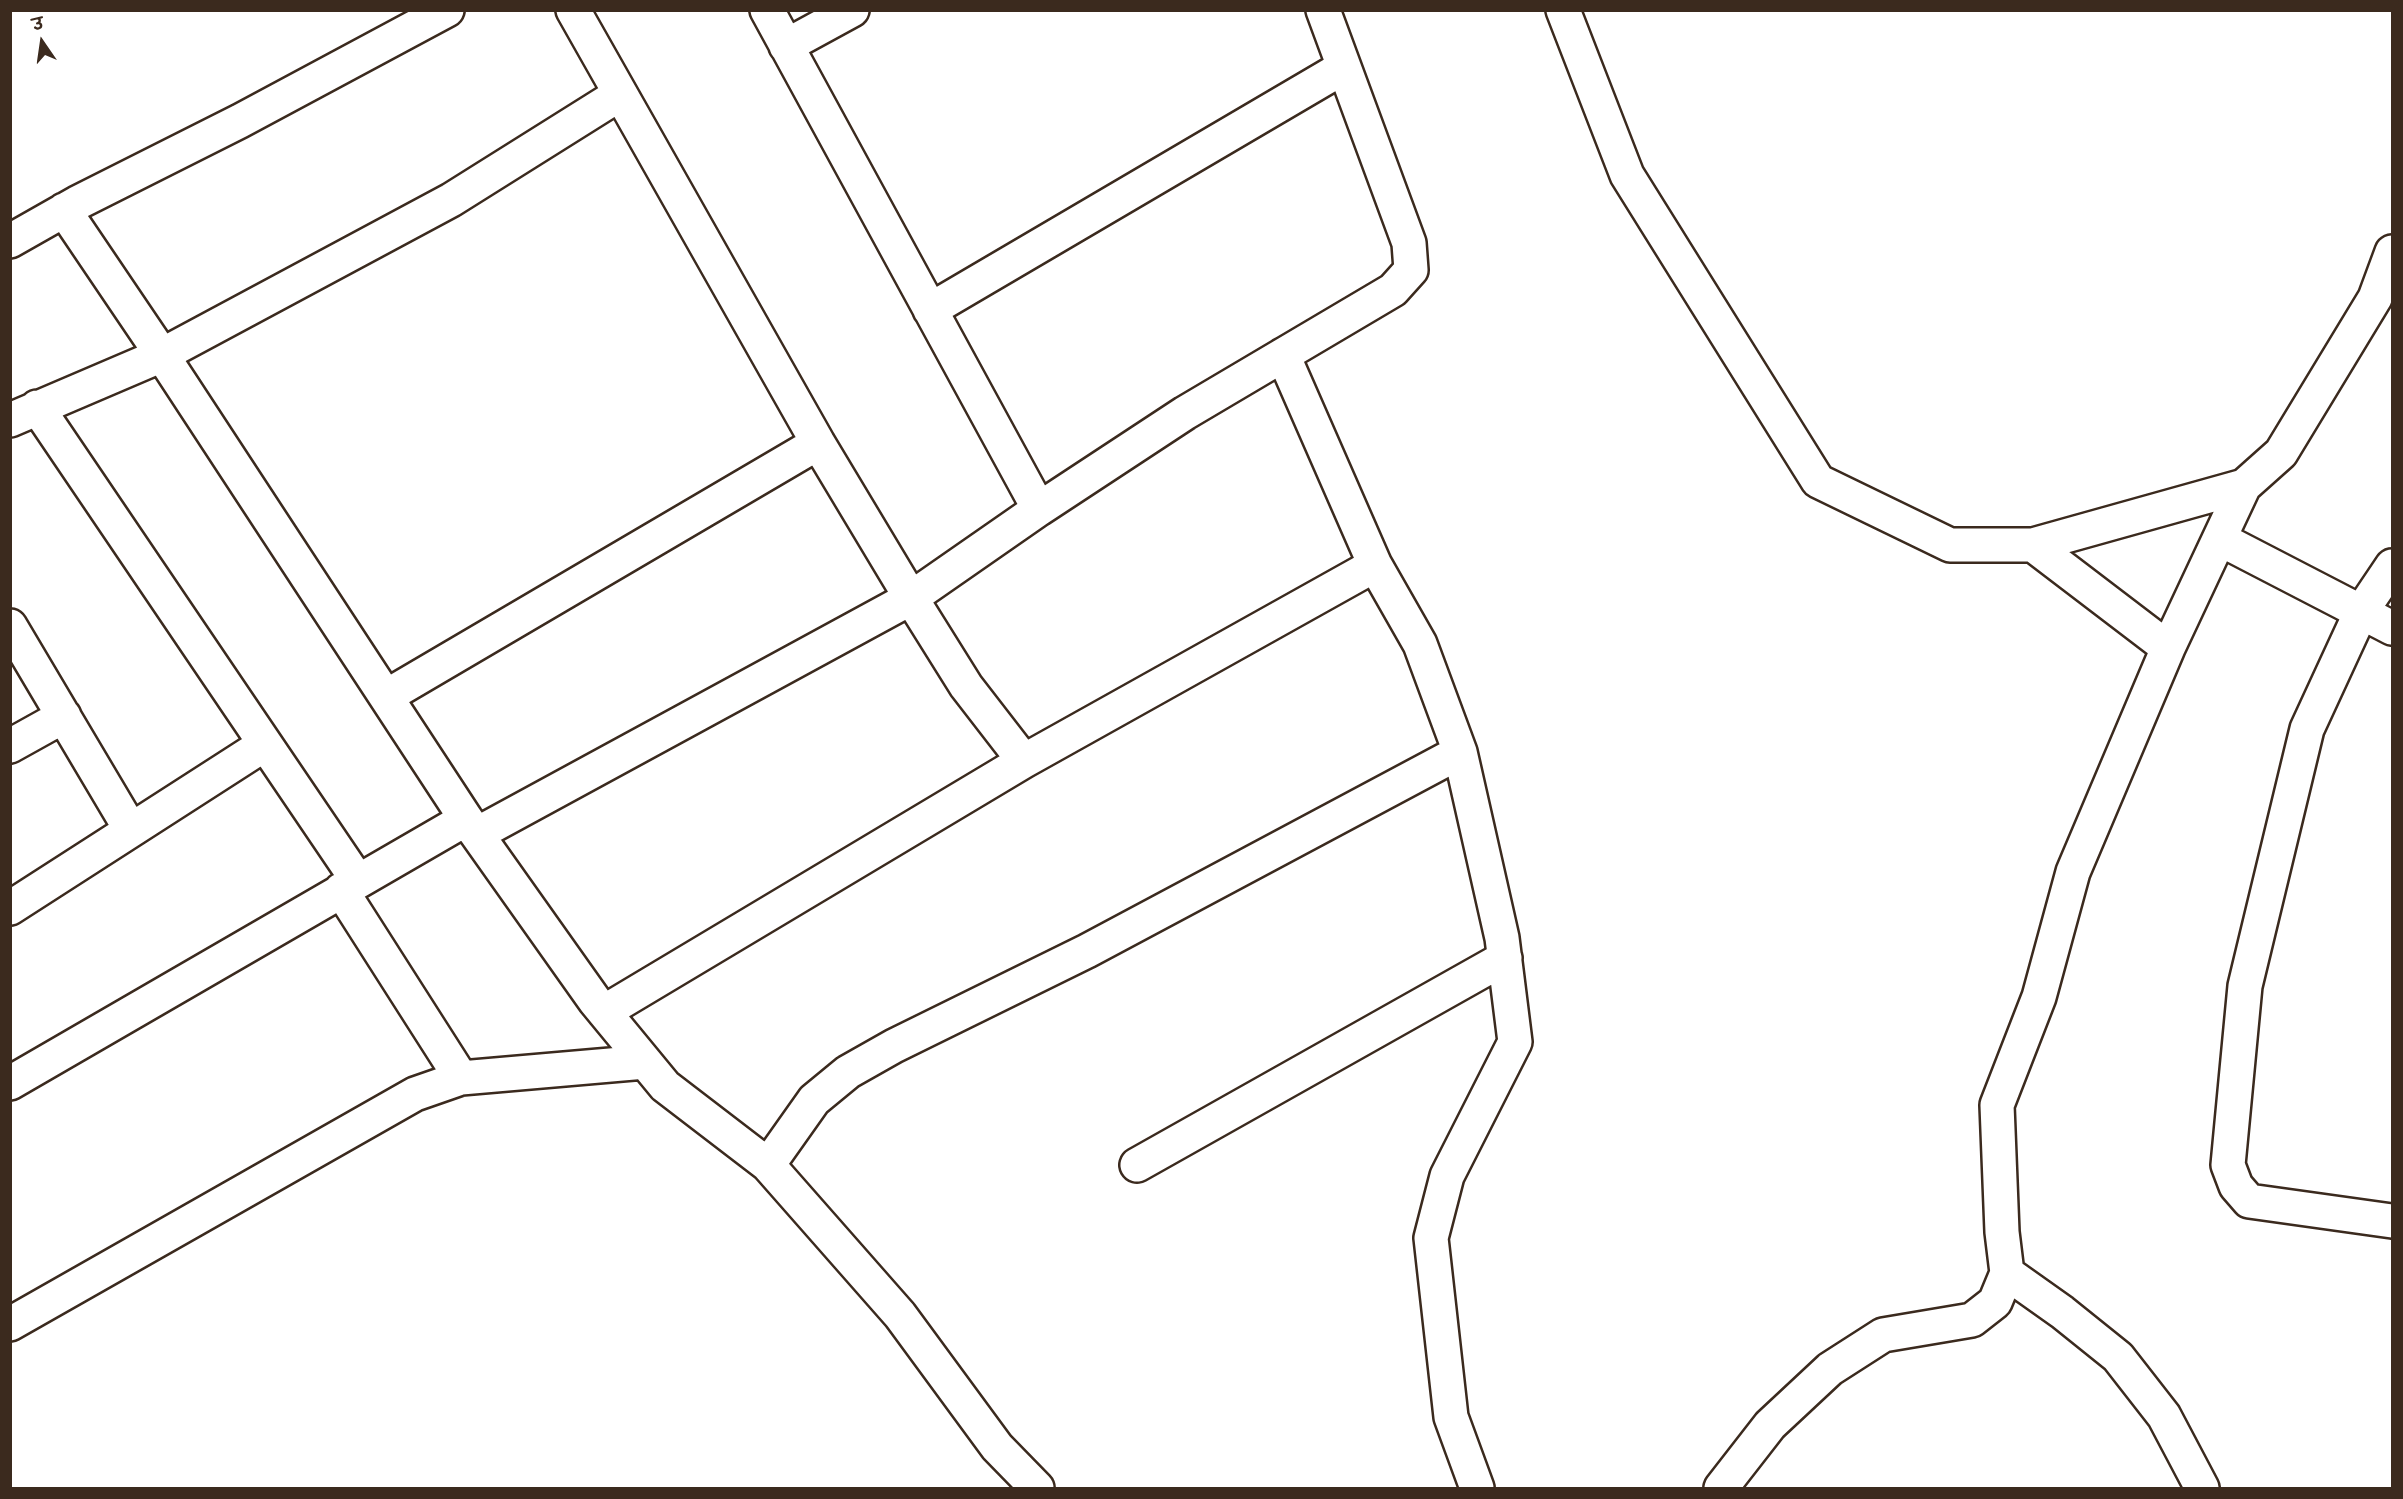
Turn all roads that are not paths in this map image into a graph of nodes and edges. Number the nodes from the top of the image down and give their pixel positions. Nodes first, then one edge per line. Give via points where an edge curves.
1 (447, 10) edge
2 (573, 10) edge
3 (767, 10) edge
4 (852, 10) edge
5 (1323, 10) edge
6 (1563, 10) edge
7 (786, 46) junction
8 (1344, 67) junction
9 (620, 94) junction
10 (64, 210) junction
11 (10, 241) edge
12 (2392, 252) edge
13 (930, 310) junction
14 (162, 355) junction
15 (1283, 355) junction
16 (24, 413) edge
17 (818, 443) junction
18 (2244, 486) junction
19 (1039, 509) junction
20 (2220, 539) junction
21 (2033, 545) junction
22 (1375, 565) junction
23 (2392, 566) edge
24 (911, 598) junction
25 (2361, 612) junction
26 (10, 626) edge
27 (2392, 628) edge
28 (2168, 648) junction
29 (387, 696) junction
30 (64, 716) junction
31 (265, 744) junction
32 (10, 746) edge
33 (1460, 752) junction
34 (1024, 761) junction
35 (472, 827) junction
36 (131, 830) junction
37 (350, 886) junction
38 (10, 908) edge
39 (1505, 958) junction
40 (604, 1012) junction
41 (645, 1062) junction
42 (461, 1078) junction
43 (10, 1083) edge
44 (768, 1165) junction
45 (1137, 1165) dead end
46 (2392, 1221) edge
47 (2007, 1273) junction
48 (10, 1324) edge
49 (1037, 1488) edge
50 (1477, 1488) edge
51 (1721, 1488) edge
52 (2202, 1488) edge

1 - 10 street
2 - 9 street
3 - 7 street
4 - 7 street
5 - 8 street
6 - 21 street via 1627,175 1818,481 1950,545
7 - 13 street
8 - 13 street
8 - 15 street via 1410,243 1411,270 1393,290
9 - 14 street via 451,200
9 - 17 street
10 - 11 street
10 - 14 street
12 - 18 street via 2376,298 2281,453
13 - 19 street
14 - 16 street
14 - 29 street
15 - 19 street via 1185,413
15 - 22 street
16 - 31 street
17 - 24 street
17 - 29 street
18 - 20 street
18 - 21 street
19 - 24 street
20 - 25 street
20 - 28 street
21 - 28 street
22 - 33 street via 1420,644
22 - 34 street
23 - 25 street
24 - 34 street via 966,686
24 - 35 street
25 - 27 street
25 - 46 street via 2307,729 2245,986 2228,1165 2236,1186 2249,1201
26 - 30 street
28 - 47 street via 2073,872 2039,997 1997,1105
29 - 35 street
30 - 32 street
30 - 36 street
31 - 36 street
31 - 37 street
33 - 39 street
33 - 44 street via 848,1072 814,1100
34 - 40 street
35 - 37 street
35 - 40 street
36 - 38 street
37 - 42 street
37 - 43 street
39 - 45 street
39 - 50 street via 1515,1042 1448,1176 1431,1238 1451,1417
40 - 41 street
41 - 42 street
41 - 44 street via 665,1086
42 - 48 street via 415,1094
44 - 49 street via 900,1315 997,1447
47 - 51 street via 1995,1302 1972,1320 1883,1335 1830,1369 1770,1425
47 - 52 street via 2118,1357 2164,1416

